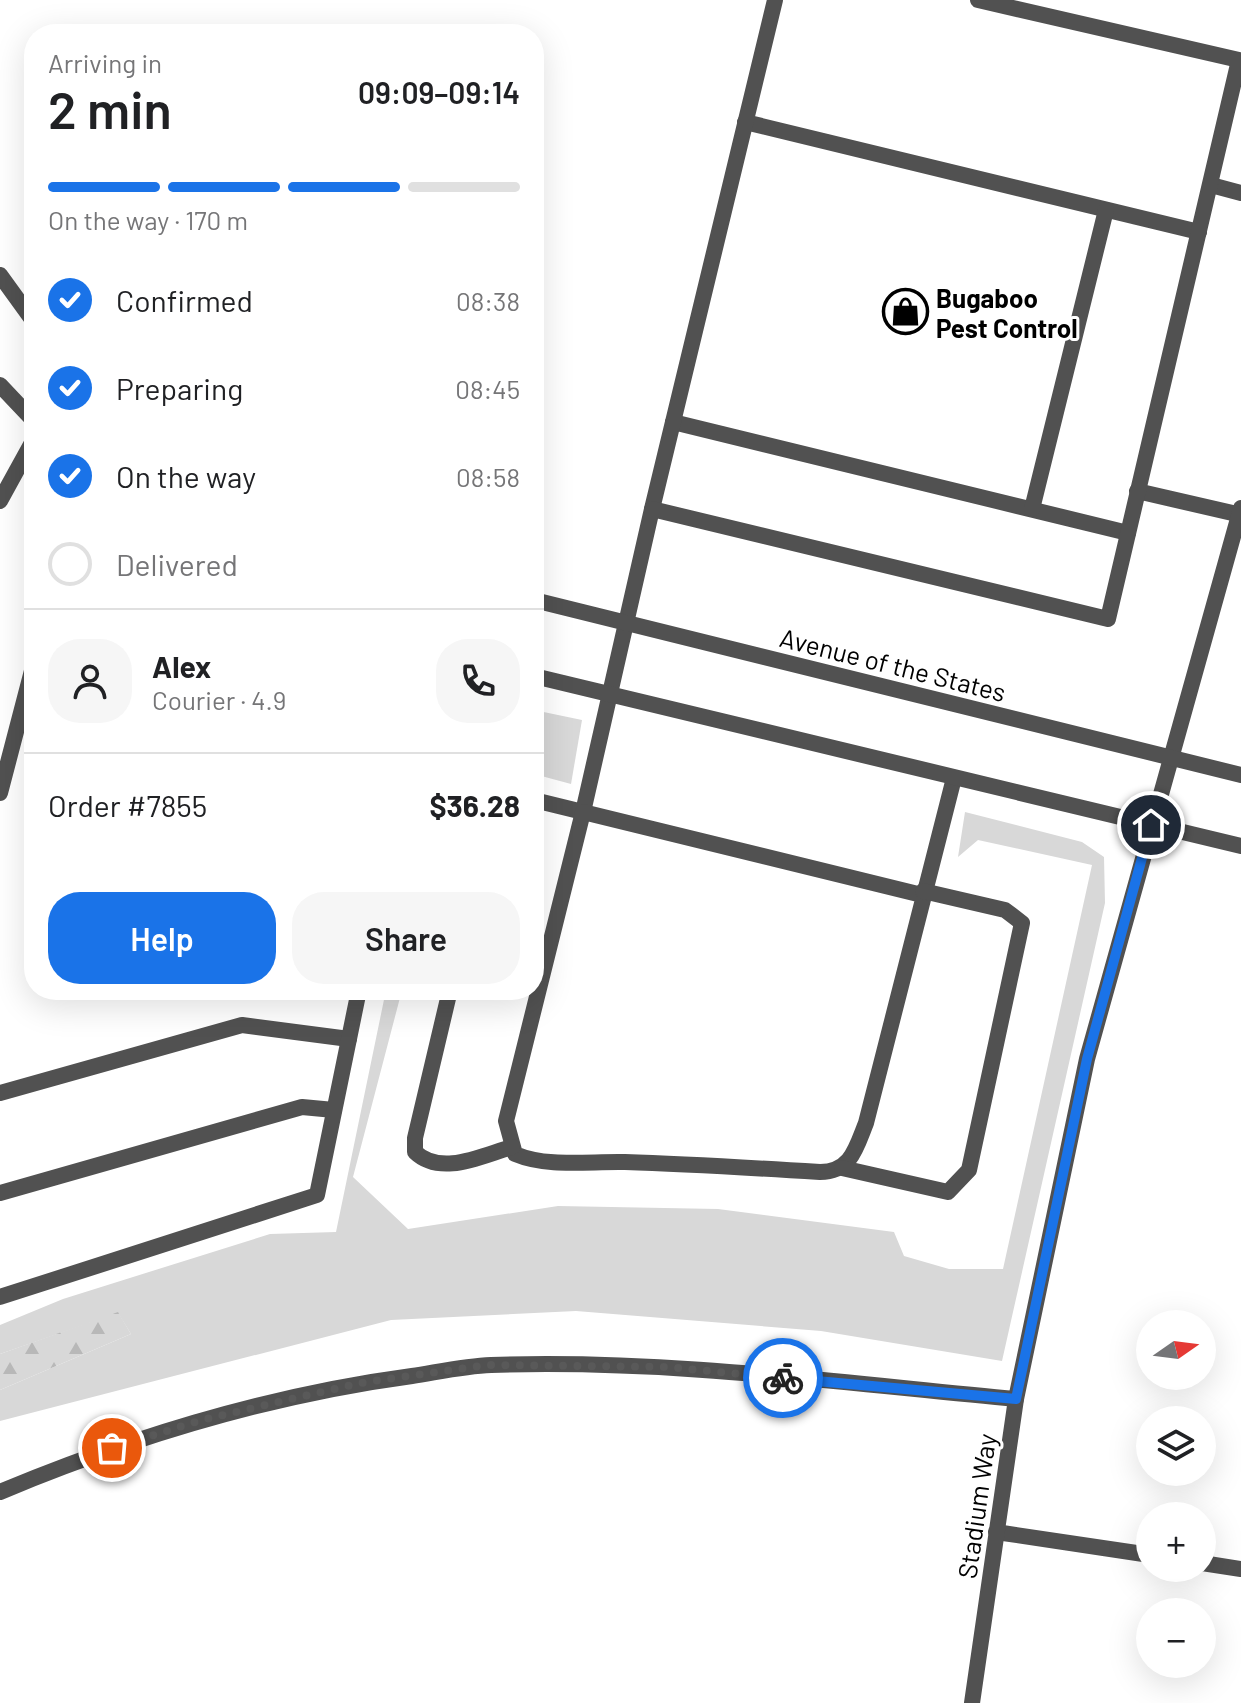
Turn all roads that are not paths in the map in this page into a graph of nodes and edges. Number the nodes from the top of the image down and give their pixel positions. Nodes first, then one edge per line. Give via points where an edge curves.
1 (775, 0) edge
2 (978, 0) edge
3 (745, 122) junction
4 (1211, 185) junction
5 (1241, 193) edge
6 (1106, 210) junction
7 (1199, 232) junction
8 (0, 275) edge
9 (24, 308) edge
10 (0, 385) edge
11 (24, 410) edge
12 (673, 422) junction
13 (24, 457) edge
14 (1137, 491) junction
15 (0, 501) edge
16 (652, 509) junction
17 (1032, 509) junction
18 (1240, 513) edge
19 (1128, 533) junction
20 (544, 603) edge
21 (625, 623) junction
22 (544, 678) edge
23 (607, 694) junction
24 (24, 707) edge
25 (1174, 758) junction
26 (1241, 775) edge
27 (954, 778) junction
28 (0, 793) edge
29 (544, 802) edge
30 (583, 812) junction
31 (1151, 825) junction
32 (1241, 846) edge
33 (923, 893) junction
34 (544, 969) edge
35 (357, 1000) edge
36 (448, 1000) edge
37 (536, 1000) edge
38 (349, 1039) junction
39 (0, 1093) edge
40 (334, 1110) junction
41 (512, 1147) junction
42 (842, 1168) junction
43 (0, 1193) edge
44 (0, 1297) edge
45 (1016, 1399) junction
46 (0, 1492) edge
47 (996, 1532) junction
48 (1136, 1553) edge
49 (1216, 1565) edge
50 (1241, 1569) edge
51 (972, 1703) edge

1 - 3 street
2 - 4 street via 1239,60
3 - 6 street
3 - 12 street
4 - 5 street
4 - 7 street
6 - 7 street
6 - 17 street
7 - 14 street
8 - 9 street
10 - 11 street
12 - 16 street
12 - 17 street
13 - 15 street
14 - 18 street
14 - 19 street
16 - 19 street via 1108,619
16 - 21 street
17 - 19 street
18 - 25 street, Stadium Way
20 - 21 street, Avenue of the States
21 - 23 street
21 - 25 street, Avenue of the States
22 - 23 street
23 - 27 street
23 - 30 street
24 - 28 street
25 - 26 street, Avenue of the States
25 - 31 street, Stadium Way
27 - 31 street
27 - 33 street
29 - 30 street
30 - 33 street
30 - 34 street
31 - 32 street
31 - 45 street, Stadium Way via 1087,1059
33 - 42 street via 866,1123
33 - 42 street via 1005,910 1022,923 969,1170 948,1192
35 - 38 street
36 - 41 street via 415,1152 439,1165
37 - 41 street via 506,1121
38 - 39 street via 242,1025
38 - 40 street
40 - 43 street via 302,1107
40 - 44 street via 317,1195
41 - 42 street via 527,1159 559,1162 820,1172
45 - 46 street via 667,1367 488,1365 360,1383 202,1420 82,1458
45 - 47 street, Stadium Way
47 - 48 street
47 - 51 street, Stadium Way
49 - 50 street

